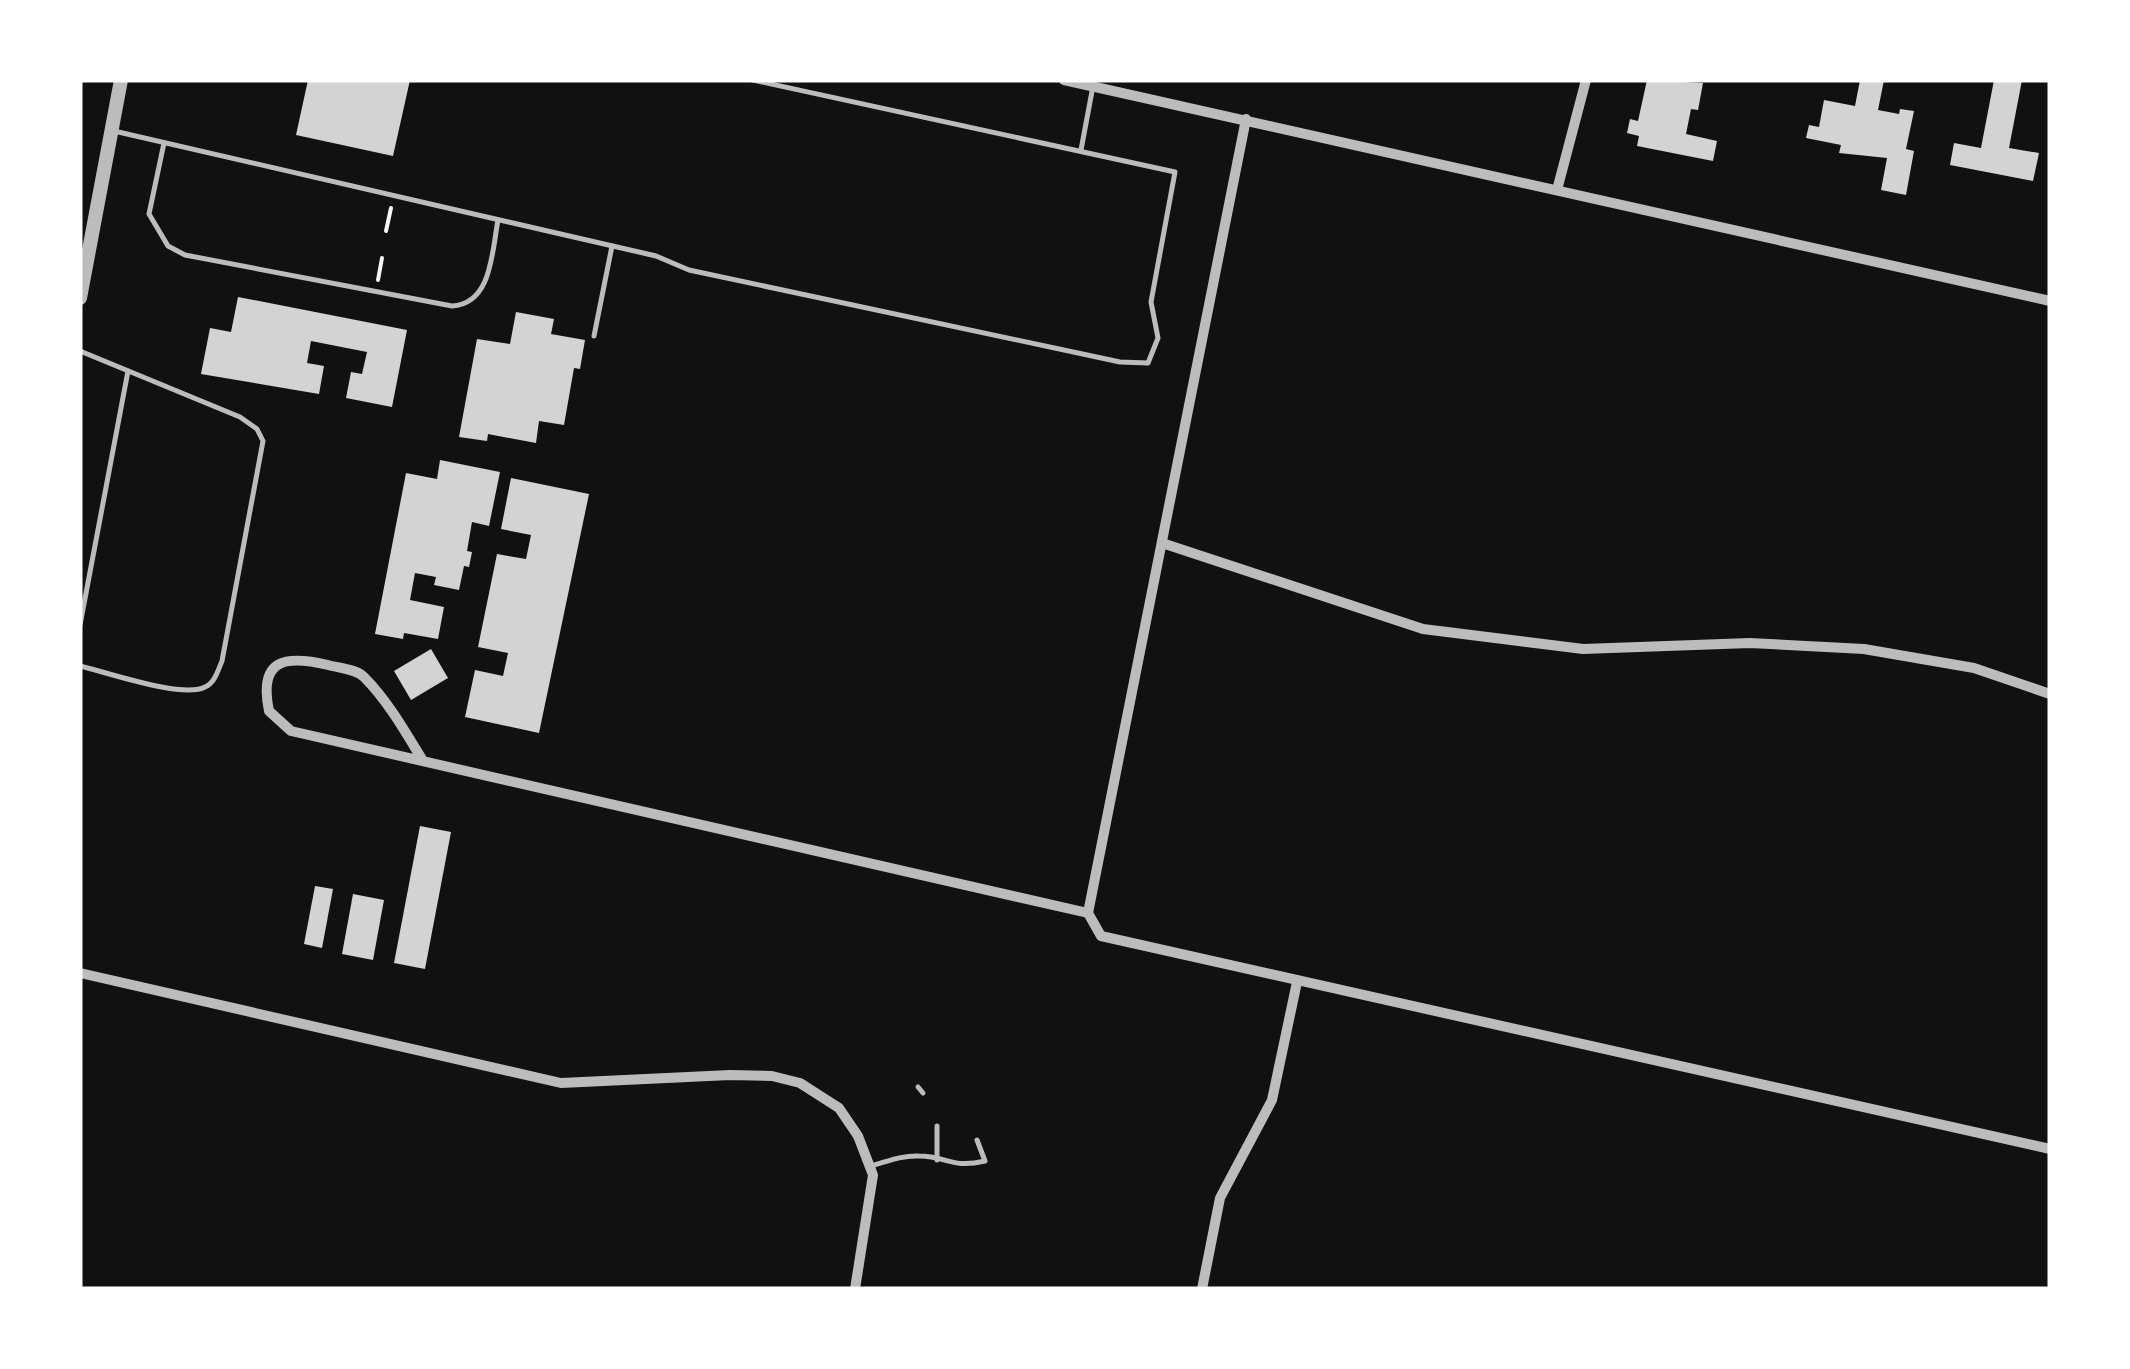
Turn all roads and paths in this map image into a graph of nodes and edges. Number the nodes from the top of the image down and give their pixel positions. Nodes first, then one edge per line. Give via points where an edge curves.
1 (121, 80) edge
2 (754, 80) edge
3 (1064, 80) edge
4 (1586, 80) edge
5 (1093, 86) junction
6 (1246, 119) junction
7 (112, 131) junction
8 (164, 143) junction
9 (1081, 150) junction
10 (1557, 190) junction
11 (391, 208) dead end
12 (498, 220) junction
13 (386, 232) dead end
14 (612, 246) junction
15 (382, 258) dead end
16 (378, 280) dead end
17 (80, 298) edge
18 (2050, 301) edge
19 (594, 336) dead end
20 (80, 351) edge
21 (128, 371) junction
22 (1162, 543) junction
23 (80, 625) edge
24 (80, 666) edge
25 (2050, 694) edge
26 (423, 761) junction
27 (1088, 913) junction
28 (80, 973) edge
29 (1297, 982) junction
30 (937, 1126) dead end
31 (977, 1140) dead end
32 (2050, 1149) edge
33 (937, 1160) junction
34 (870, 1166) junction
35 (855, 1289) edge
36 (1202, 1289) edge

1 - 7 street
2 - 9 lane
3 - 5 street
4 - 10 street
5 - 6 street
5 - 9 lane
6 - 10 street
6 - 22 street
7 - 8 lane
7 - 17 street
8 - 12 lane
8 - 12 lane via 149,214 168,246 185,255 466,305 481,294
9 - 14 lane via 1175,172 1151,302 1158,338 1148,363 690,270
10 - 18 street
11 - 13 path
12 - 14 lane
14 - 19 lane
15 - 16 path
20 - 21 lane
21 - 23 lane
21 - 24 lane via 240,417 263,441 216,677 205,688 187,690
22 - 25 street via 1423,629 1583,649 1750,642 1864,649 1974,668
22 - 27 street
26 - 26 street via 362,673 300,658 284,659 274,669 269,711 291,731
26 - 27 street
27 - 29 street via 1101,936
28 - 34 street via 561,1083 772,1076 800,1083 840,1108
29 - 32 street
29 - 36 street via 1272,1100 1220,1198
30 - 33 lane
31 - 33 lane via 985,1161
33 - 34 lane via 906,1156
34 - 35 street

